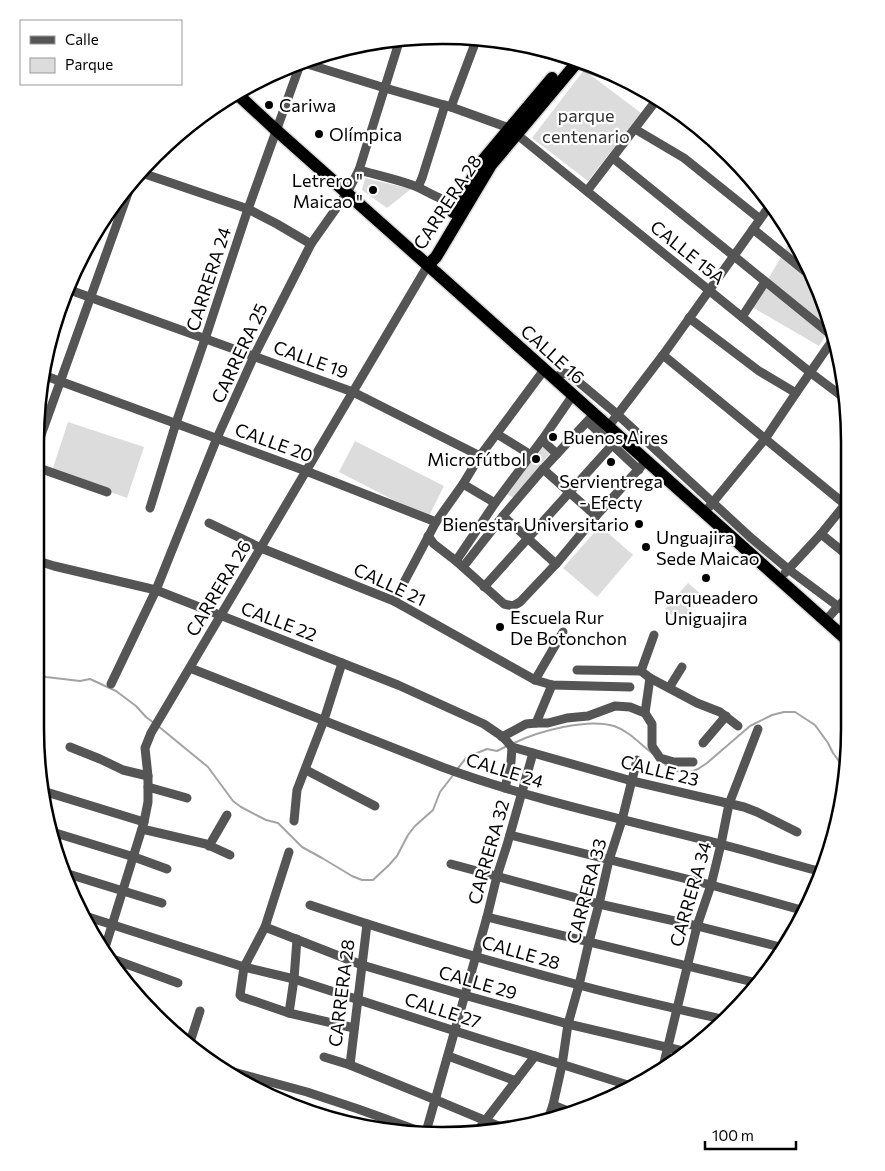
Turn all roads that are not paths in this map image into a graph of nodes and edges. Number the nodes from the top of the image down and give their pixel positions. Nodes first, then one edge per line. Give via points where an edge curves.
1 (474, 45) edge
2 (398, 46) edge
3 (570, 65) edge
4 (313, 66) edge
5 (298, 71) edge
6 (385, 88) junction
7 (241, 98) edge
8 (653, 104) edge
9 (448, 106) junction
10 (635, 129) junction
11 (276, 130) junction
12 (513, 131) junction
13 (613, 158) junction
14 (359, 170) junction
15 (148, 175) edge
16 (418, 187) junction
17 (588, 192) junction
18 (347, 193) junction
19 (125, 201) edge
20 (459, 202) junction
21 (248, 209) junction
22 (766, 210) edge
23 (760, 219) junction
24 (753, 229) junction
25 (311, 244) junction
26 (734, 256) junction
27 (428, 265) junction
28 (801, 268) edge
29 (765, 282) junction
30 (74, 291) edge
31 (709, 291) junction
32 (91, 297) junction
33 (742, 317) junction
34 (689, 318) junction
35 (825, 331) edge
36 (205, 338) junction
37 (829, 345) edge
38 (663, 355) junction
39 (254, 356) junction
40 (811, 373) junction
41 (549, 374) junction
42 (49, 377) edge
43 (60, 380) junction
44 (353, 392) junction
45 (796, 393) junction
46 (838, 394) edge
47 (573, 395) junction
48 (618, 415) junction
49 (591, 418) junction
50 (176, 423) junction
51 (45, 424) edge
52 (608, 427) junction
53 (497, 434) junction
54 (217, 438) junction
55 (765, 439) junction
56 (542, 440) junction
57 (617, 441) junction
58 (531, 454) junction
59 (557, 454) junction
60 (480, 456) junction
61 (643, 466) junction
62 (543, 469) junction
63 (44, 470) edge
64 (306, 471) junction
65 (464, 484) junction
66 (107, 492) dead end
67 (570, 492) junction
68 (841, 500) edge
69 (495, 503) junction
70 (713, 503) junction
71 (150, 508) dead end
72 (841, 510) edge
73 (703, 512) junction
74 (503, 516) junction
75 (596, 516) junction
76 (436, 522) junction
77 (209, 523) dead end
78 (821, 534) junction
79 (428, 536) junction
80 (529, 538) junction
81 (261, 548) junction
82 (841, 551) edge
83 (44, 563) edge
84 (459, 564) junction
85 (556, 564) junction
86 (788, 569) junction
87 (779, 580) junction
88 (484, 587) junction
89 (156, 590) junction
90 (394, 601) junction
91 (841, 603) edge
92 (838, 607) junction
93 (841, 609) edge
94 (221, 616) junction
95 (825, 621) junction
96 (563, 632) dead end
97 (654, 635) dead end
98 (841, 635) edge
99 (342, 663) junction
100 (682, 667) dead end
101 (190, 668) junction
102 (577, 670) dead end
103 (641, 671) junction
104 (650, 678) junction
105 (535, 680) junction
106 (111, 684) dead end
107 (552, 685) junction
108 (630, 686) dead end
109 (669, 688) junction
110 (645, 713) junction
111 (726, 716) junction
112 (324, 720) junction
113 (536, 723) junction
114 (738, 726) dead end
115 (758, 729) dead end
116 (502, 737) junction
117 (703, 743) dead end
118 (70, 747) dead end
119 (512, 747) junction
120 (533, 754) junction
121 (637, 760) dead end
122 (693, 762) dead end
123 (306, 770) junction
124 (148, 776) junction
125 (632, 781) junction
126 (148, 787) junction
127 (505, 788) junction
128 (49, 793) edge
129 (521, 794) junction
130 (187, 798) dead end
131 (729, 804) junction
132 (374, 806) dead end
133 (227, 815) dead end
134 (622, 820) junction
135 (294, 821) dead end
136 (143, 825) junction
137 (797, 832) dead end
138 (58, 834) edge
139 (510, 834) junction
140 (721, 844) junction
141 (209, 846) junction
142 (289, 852) dead end
143 (230, 855) dead end
144 (134, 857) junction
145 (609, 860) junction
146 (451, 864) dead end
147 (168, 869) dead end
148 (815, 870) edge
149 (72, 875) edge
150 (497, 876) junction
151 (711, 885) junction
152 (124, 890) junction
153 (162, 903) dead end
154 (599, 904) junction
155 (310, 905) dead end
156 (798, 909) edge
157 (487, 917) junction
158 (92, 918) edge
159 (367, 924) junction
160 (113, 925) junction
161 (697, 926) junction
162 (265, 927) junction
163 (297, 939) junction
164 (588, 942) junction
165 (107, 943) edge
166 (776, 946) edge
167 (476, 956) junction
168 (119, 961) edge
169 (362, 965) junction
170 (687, 966) junction
171 (244, 967) junction
172 (294, 979) junction
173 (750, 982) edge
174 (178, 983) dead end
175 (579, 985) junction
176 (464, 996) junction
177 (358, 1000) junction
178 (677, 1009) junction
179 (200, 1011) dead end
180 (289, 1012) junction
181 (716, 1018) edge
182 (568, 1024) junction
183 (354, 1028) junction
184 (454, 1031) junction
185 (191, 1038) edge
186 (667, 1048) junction
187 (678, 1050) edge
188 (324, 1056) dead end
189 (448, 1056) junction
190 (535, 1056) junction
191 (664, 1060) edge
192 (562, 1065) junction
193 (350, 1066) junction
194 (245, 1075) edge
195 (516, 1081) junction
196 (624, 1084) edge
197 (436, 1100) junction
198 (554, 1105) junction
199 (563, 1109) edge
200 (551, 1112) edge
201 (486, 1122) junction
202 (492, 1124) edge
203 (402, 1125) edge
204 (484, 1125) edge
205 (428, 1126) edge

1 - 9 street
2 - 6 street, CARRERA 25
3 - 12 highway, CARRERA 28
4 - 6 street
5 - 11 street, CARRERA 24
6 - 9 street
6 - 14 street, CARRERA 25
7 - 11 highway, CALLE 16
8 - 10 street
9 - 12 street
9 - 16 street
10 - 13 street
10 - 23 street via 684,158
11 - 18 highway, CALLE 16
11 - 21 street, CARRERA 24
12 - 17 street, CALLE 15A
12 - 20 highway, CARRERA 28 via 483,160
12 - 27 highway, CARRERA 28
13 - 17 street
13 - 26 street
14 - 16 street
14 - 18 street, CARRERA 25
15 - 21 street
16 - 20 street via 444,200
17 - 31 street, CALLE 15A
18 - 25 street, CARRERA 25
18 - 27 highway, CALLE 16
19 - 32 street
20 - 27 highway, CARRERA 28 via 430,251
21 - 25 street
21 - 36 street, CARRERA 24
22 - 23 street
23 - 24 street
24 - 26 street
24 - 28 street
25 - 39 street, CARRERA 25
26 - 29 street
26 - 31 street
27 - 41 highway, CALLE 16
27 - 44 street, CARRERA 26
29 - 33 street
29 - 35 street
30 - 32 street, CALLE 19
31 - 33 street, CALLE 15A
31 - 34 street
32 - 36 street, CALLE 19
32 - 43 street
33 - 40 street, CALLE 15A
34 - 38 street
34 - 45 street via 759,372
36 - 39 street, CALLE 19
36 - 50 street, CARRERA 24
37 - 40 street
38 - 48 street
38 - 55 street
39 - 44 street, CALLE 19
39 - 54 street, CARRERA 25
40 - 45 street
40 - 46 street, CALLE 15A
41 - 47 highway, CALLE 16
41 - 48 street via 569,374
41 - 53 street
42 - 43 street, CALLE 20
43 - 50 street, CALLE 20
43 - 51 street
44 - 60 street, CALLE 19
44 - 64 street, CARRERA 26
45 - 55 street
47 - 49 highway, CALLE 16
47 - 56 street
48 - 52 street
48 - 70 street
49 - 52 highway, CALLE 16
49 - 57 street, CALLE 16
49 - 59 street
50 - 54 street, CALLE 20
50 - 71 street, CARRERA 24
52 - 57 highway, CALLE 16
53 - 58 street
53 - 60 street
54 - 64 street, CALLE 20
54 - 89 street, CARRERA 25
55 - 68 street
55 - 70 street
56 - 58 street
56 - 59 street
57 - 61 highway, CALLE 16
57 - 67 street
58 - 69 street
59 - 62 street
60 - 65 street
61 - 73 highway, CALLE 16
61 - 75 street
62 - 67 street
62 - 74 street
63 - 66 street
64 - 76 street, CALLE 20
64 - 81 street, CARRERA 26
65 - 69 street
65 - 76 street
67 - 75 street
67 - 80 street
69 - 84 street
70 - 73 street
70 - 86 street
72 - 78 street
73 - 87 highway, CALLE 16
74 - 80 street
74 - 84 street
75 - 85 street
76 - 79 street
77 - 81 street, CALLE 21
78 - 82 street
78 - 86 street
79 - 84 street
79 - 90 street
80 - 85 street
80 - 88 street
81 - 90 street, CALLE 21
81 - 94 street, CARRERA 26
83 - 89 street, CALLE 22
84 - 88 street
85 - 88 street via 513,606 504,604
86 - 87 street
86 - 92 street
87 - 95 highway, CALLE 16
89 - 94 street, CALLE 22
89 - 106 street, CARRERA 25
90 - 105 street, CALLE 21
91 - 92 street
92 - 93 street
92 - 95 street
94 - 99 street, CALLE 22
94 - 101 street, CARRERA 26
95 - 98 highway, CALLE 16
96 - 105 street
97 - 103 street
99 - 112 street
99 - 116 street, CALLE 22 via 484,724
100 - 109 street
101 - 112 street, CALLE 24
101 - 124 street, CARRERA 26 via 145,748
102 - 103 street
103 - 104 street
104 - 109 street
104 - 110 street
105 - 107 street, CALLE 21
107 - 108 street, CALLE 21
107 - 113 street
109 - 111 street
110 - 113 street via 615,706 588,716
110 - 122 street via 652,724 652,746 660,758
111 - 114 street
111 - 117 street
112 - 123 street
112 - 127 street, CALLE 24 via 463,775
113 - 116 street via 526,724
115 - 131 street, CARRERA 34
116 - 119 street, CALLE 22
118 - 124 street via 123,770
119 - 120 street, CALLE 23
119 - 127 street
120 - 125 street, CALLE 23
120 - 129 street, CARRERA 32
121 - 125 street, CARRERA 33
123 - 132 street
123 - 135 street via 297,790
124 - 126 street, CARRERA 26
125 - 131 street, CALLE 23
125 - 134 street, CARRERA 33
126 - 130 street
126 - 136 street, CARRERA 26
127 - 129 street, CALLE 24
128 - 136 street
129 - 134 street, CALLE 24
129 - 139 street, CARRERA 32
131 - 137 street, CALLE 23 via 758,812
131 - 140 street, CARRERA 34
133 - 141 street
134 - 140 street, CALLE 24
134 - 145 street, CARRERA 33
136 - 141 street
136 - 144 street, CARRERA 26
138 - 144 street
139 - 145 street
139 - 150 street, CARRERA 32
140 - 148 street, CALLE 24
140 - 151 street, CARRERA 34
141 - 143 street
142 - 162 street
144 - 147 street
144 - 152 street, CARRERA 26
145 - 151 street
145 - 154 street, CARRERA 33
146 - 150 street
149 - 152 street
150 - 154 street
150 - 157 street, CARRERA 32
151 - 156 street
151 - 161 street, CARRERA 34
152 - 153 street
152 - 160 street, CARRERA 26
154 - 161 street
154 - 164 street, CARRERA 33
155 - 159 street, CALLE 28
157 - 164 street
157 - 167 street, CARRERA 32
158 - 160 street, CALLE 27
159 - 167 street, CALLE 28
159 - 169 street, CARRERA 28
160 - 165 street, CARRERA 26
160 - 171 street, CALLE 27
161 - 166 street
161 - 170 street, CARRERA 34
162 - 163 street, CALLE 29
162 - 171 street
163 - 169 street, CALLE 29
163 - 172 street
164 - 170 street
164 - 175 street, CARRERA 33
167 - 175 street, CALLE 28
167 - 176 street, CARRERA 32
168 - 174 street
169 - 176 street, CALLE 29
169 - 177 street, CARRERA 28
170 - 173 street
170 - 178 street, CARRERA 34
171 - 172 street, CALLE 27
171 - 180 street via 242,997
172 - 177 street, CALLE 27
172 - 180 street
175 - 178 street, CALLE 28
175 - 182 street, CARRERA 33
176 - 182 street, CALLE 29
176 - 184 street, CARRERA 32
177 - 183 street, CARRERA 28
177 - 184 street, CALLE 27
178 - 181 street, CALLE 28
178 - 186 street, CARRERA 34
179 - 185 street
180 - 183 street
182 - 186 street, CALLE 29
182 - 192 street, CARRERA 33
183 - 193 street, CARRERA 28
184 - 189 street, CARRERA 32
184 - 190 street, CALLE 27
186 - 187 street, CALLE 29
186 - 191 street, CARRERA 34
188 - 193 street
189 - 195 street
189 - 197 street, CARRERA 32
190 - 192 street, CALLE 27
190 - 195 street
192 - 196 street, CALLE 27
192 - 198 street, CARRERA 33
193 - 197 street
194 - 203 street via 307,1092
195 - 201 street
197 - 201 street
197 - 205 street, CARRERA 32
198 - 199 street
198 - 200 street, CARRERA 33
201 - 202 street
201 - 204 street

